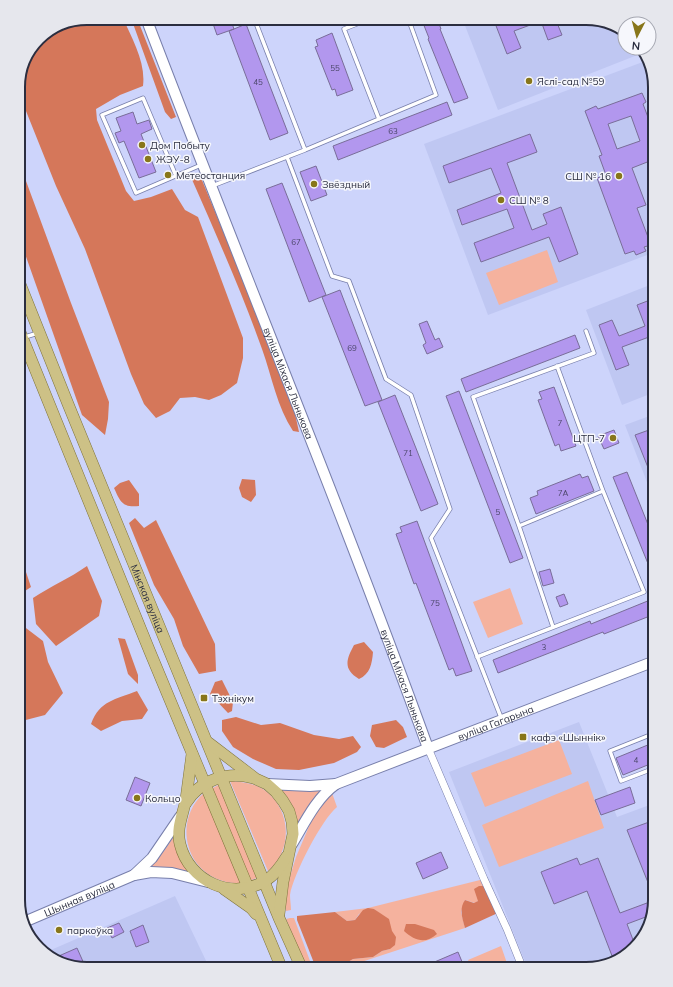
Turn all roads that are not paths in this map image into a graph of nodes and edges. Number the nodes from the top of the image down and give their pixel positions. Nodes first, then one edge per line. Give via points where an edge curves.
1 (149, 25) edge
2 (257, 25) edge
3 (354, 25) edge
4 (411, 25) edge
5 (379, 119) junction
6 (305, 150) junction
7 (287, 157) junction
8 (202, 165) junction
9 (176, 176) junction
10 (211, 186) junction
11 (25, 297) edge
12 (586, 331) dead end
13 (39, 333) junction
14 (25, 337) edge
15 (25, 351) edge
16 (557, 366) junction
17 (603, 491) junction
18 (519, 526) junction
19 (553, 627) junction
20 (477, 657) junction
21 (648, 664) edge
22 (502, 720) junction
23 (648, 736) edge
24 (208, 743) junction
25 (428, 748) junction
26 (192, 751) junction
27 (648, 771) edge
28 (222, 777) junction
29 (256, 779) junction
30 (205, 784) junction
31 (267, 784) junction
32 (336, 784) junction
33 (182, 812) junction
34 (289, 851) junction
35 (134, 875) junction
36 (264, 881) junction
37 (210, 883) junction
38 (222, 887) junction
39 (248, 888) junction
40 (279, 918) junction
41 (29, 920) edge
42 (263, 925) junction
43 (279, 962) edge
44 (299, 962) edge
45 (520, 962) edge

1 - 8 street, вуліца Міхася Лынькова
2 - 6 lane
3 - 5 lane via 344,29
4 - 5 lane via 436,94
5 - 6 lane
6 - 7 lane
7 - 10 lane
7 - 20 lane via 332,276 349,281 386,379 411,395 450,509 431,538
8 - 9 lane
8 - 10 street, вуліца Міхася Лынькова
9 - 9 lane via 136,193 102,115 143,98
10 - 25 street, вуліца Міхася Лынькова via 361,568
11 - 13 main road, Мінская вуліца
12 - 16 lane via 594,353
13 - 14 lane
13 - 24 main road, Мінская вуліца
15 - 26 main road, Мінская вуліца
16 - 17 lane
16 - 18 lane via 473,396
17 - 18 lane
17 - 19 lane via 644,592
18 - 19 lane
19 - 20 lane
20 - 22 lane
21 - 22 street, вуліца Гагарына
22 - 25 street, вуліца Гагарына
23 - 27 lane via 610,751 621,781
24 - 28 main road, Мінская вуліца
24 - 29 main road
25 - 32 street, вуліца Гагарына
25 - 45 street
26 - 30 main road, Мінская вуліца
26 - 33 main road
28 - 29 main road via 233,775
28 - 30 main road
28 - 36 main road, Мінская вуліца
29 - 31 main road
30 - 33 main road via 197,790
30 - 39 main road, Мінская вуліца
31 - 32 street, вуліца Гагарына
31 - 34 main road via 289,811 293,834
32 - 34 street, вуліца Гагарына via 310,814
33 - 35 street, Шынная вуліца via 152,858
33 - 37 main road via 178,830 184,855 190,867
34 - 36 main road via 281,866
34 - 40 main road via 282,882
35 - 37 street, Шынная вуліца via 151,872 172,873
35 - 41 street, Шынная вуліца
36 - 39 main road
36 - 40 main road, Мінская вуліца
37 - 38 main road
38 - 39 main road
38 - 42 main road via 251,908
39 - 42 main road, Мінская вуліца
40 - 44 main road, Мінская вуліца
42 - 43 main road

